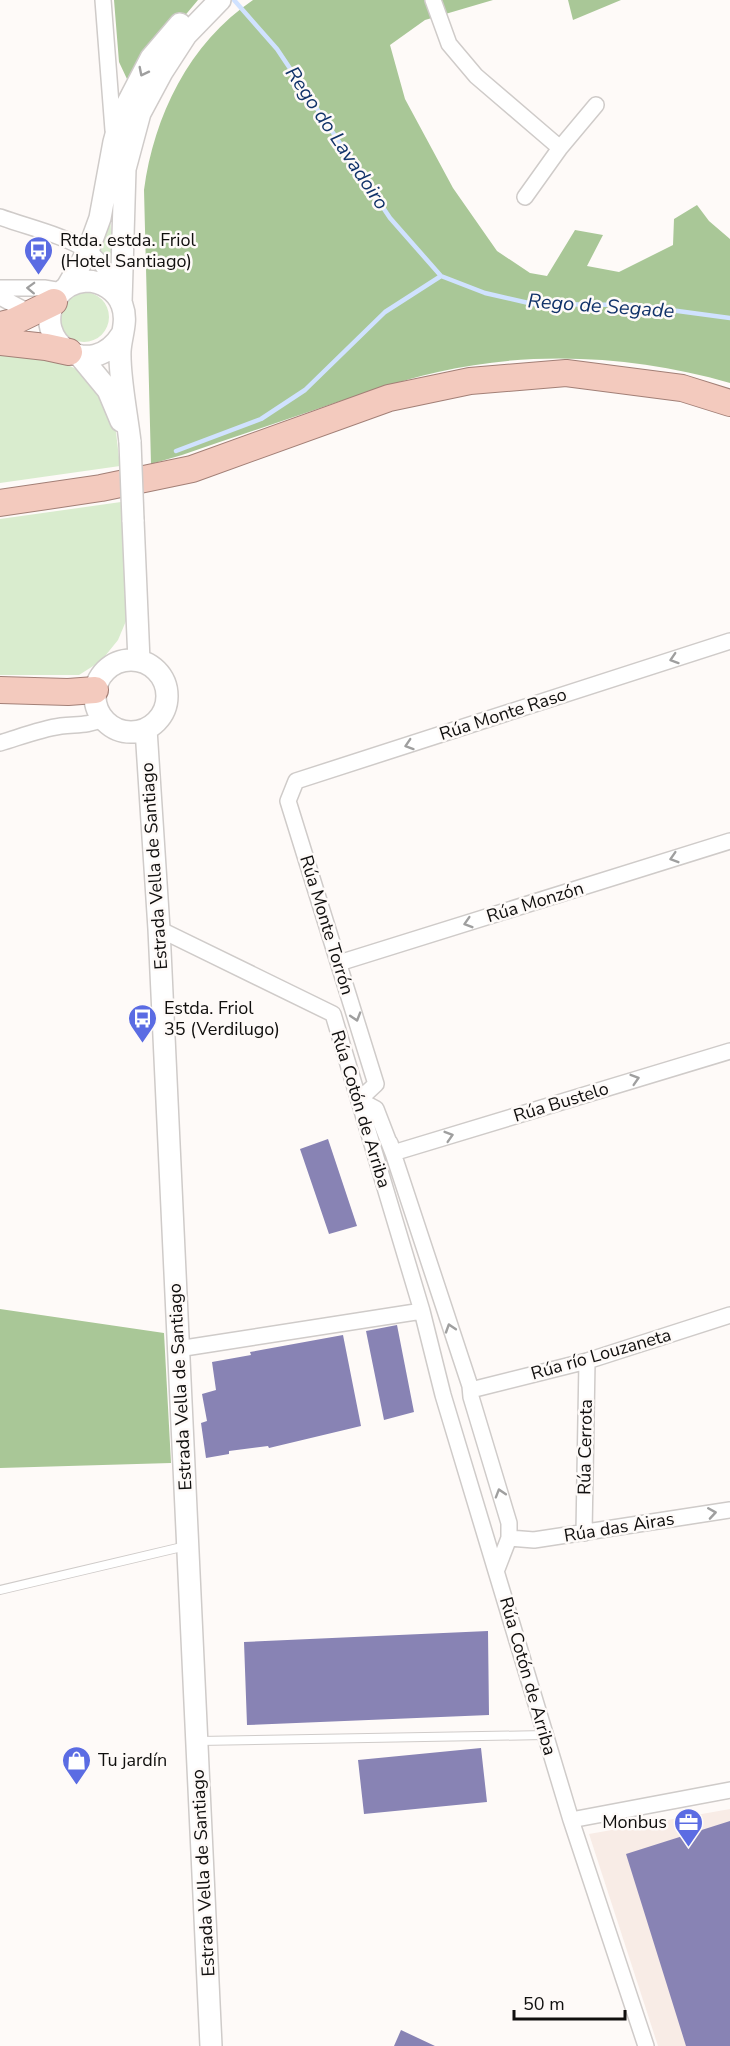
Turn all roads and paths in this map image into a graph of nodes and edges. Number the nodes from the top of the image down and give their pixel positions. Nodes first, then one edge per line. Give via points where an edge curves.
1 (103, 0) edge
2 (212, 0) edge
3 (220, 0) edge
4 (433, 0) edge
5 (596, 105) dead end
6 (114, 142) junction
7 (560, 148) junction
8 (525, 197) dead end
9 (0, 217) edge
10 (122, 258) junction
11 (83, 260) junction
12 (0, 288) edge
13 (0, 297) edge
14 (54, 298) junction
15 (118, 298) junction
16 (0, 325) edge
17 (122, 333) junction
18 (0, 342) edge
19 (74, 354) junction
20 (730, 403) edge
21 (130, 442) junction
22 (0, 503) edge
23 (730, 641) edge
24 (139, 662) junction
25 (0, 690) edge
26 (95, 690) junction
27 (103, 719) junction
28 (146, 729) junction
29 (8, 736) edge
30 (0, 743) edge
31 (288, 801) joint
32 (730, 841) edge
33 (159, 929) junction
34 (339, 963) junction
35 (730, 1051) edge
36 (376, 1084) junction
37 (359, 1100) junction
38 (393, 1153) junction
39 (422, 1311) junction
40 (730, 1315) edge
41 (178, 1349) junction
42 (587, 1361) junction
43 (470, 1390) junction
44 (444, 1395) junction
45 (730, 1510) edge
46 (486, 1531) junction
47 (584, 1533) junction
48 (507, 1536) junction
49 (187, 1546) junction
50 (497, 1569) junction
51 (0, 1590) edge
52 (545, 1735) junction
53 (196, 1741) junction
54 (730, 1790) edge
55 (571, 1820) junction
56 (211, 2046) edge
57 (646, 2046) edge

1 - 6 street
2 -> 6 main road via 186,18 151,58 121,116
3 - 10 main road via 186,35 140,112 125,169
4 - 7 street via 449,44 476,76
5 - 7 street
6 - 10 street via 120,158 117,213
6 - 11 main road via 100,218
7 - 8 street
9 - 11 street via 65,240
10 - 15 main road
11 - 14 main road
11 - 15 street via 112,279
14 -> 12 street via 44,288
13 - 14 street
14 - 15 main road via 87,281 107,287
14 - 16 highway via 13,322
14 - 19 main road via 51,329 55,338
15 - 17 main road via 125,323
17 - 19 main road via 105,352 92,356
17 - 21 main road via 120,352
18 - 19 highway
19 - 21 main road via 108,390
20 - 22 highway via 682,388 566,373 470,381 389,398 192,469
21 - 24 main road, bridge
23 -> 31 street, Rúa Monte Raso via 296,782
24 - 26 main road via 124,660 114,664 105,671
24 - 28 main road via 155,670 166,688 165,708
25 - 26 highway
26 - 27 main road
27 - 28 main road via 122,731
27 - 29 street via 90,725
28 - 33 main road, Estrada Vella de Santiago
29 - 30 street
31 - 34 street, Rúa Monte Torrón
32 -> 34 street, Rúa Monzón
33 - 37 street, Rúa Cotón de Arriba via 333,1014
33 - 41 main road, Estrada Vella de Santiago
34 -> 36 street, Rúa Monte Torrón
38 -> 35 street, Rúa Bustelo
36 - 37 street
36 - 38 street, Rúa Monte Torrón
37 - 38 street, Rúa Monte Torrón via 376,1109
37 - 39 street, Rúa Cotón de Arriba
43 -> 38 street, Rúa Monte Torrón
39 - 41 street
39 - 44 street, Rúa Cotón de Arriba
40 - 42 street, Rúa río Louzaneta
41 - 49 main road, Estrada Vella de Santiago
42 - 43 street, Rúa río Louzaneta
42 - 47 street, Rúa Cerrota
43 - 44 street via 460,1378 451,1380
43 - 44 street via 466,1404 457,1407
48 -> 43 street, Rúa Monte Torrón
44 - 46 street, Rúa Cotón de Arriba
47 -> 45 street, Rúa das Airas
46 - 48 street
46 - 48 street
46 - 50 street, Rúa Cotón de Arriba
47 - 48 street, Rúa das Airas via 534,1540
48 - 50 street
49 - 51 lane
49 - 53 main road, Estrada Vella de Santiago
50 - 52 street, Rúa Cotón de Arriba
52 - 53 lane
52 - 55 street, Rúa Cotón de Arriba
53 - 56 main road, Estrada Vella de Santiago
54 - 55 street
55 - 57 street, Rúa Cotón de Arriba

